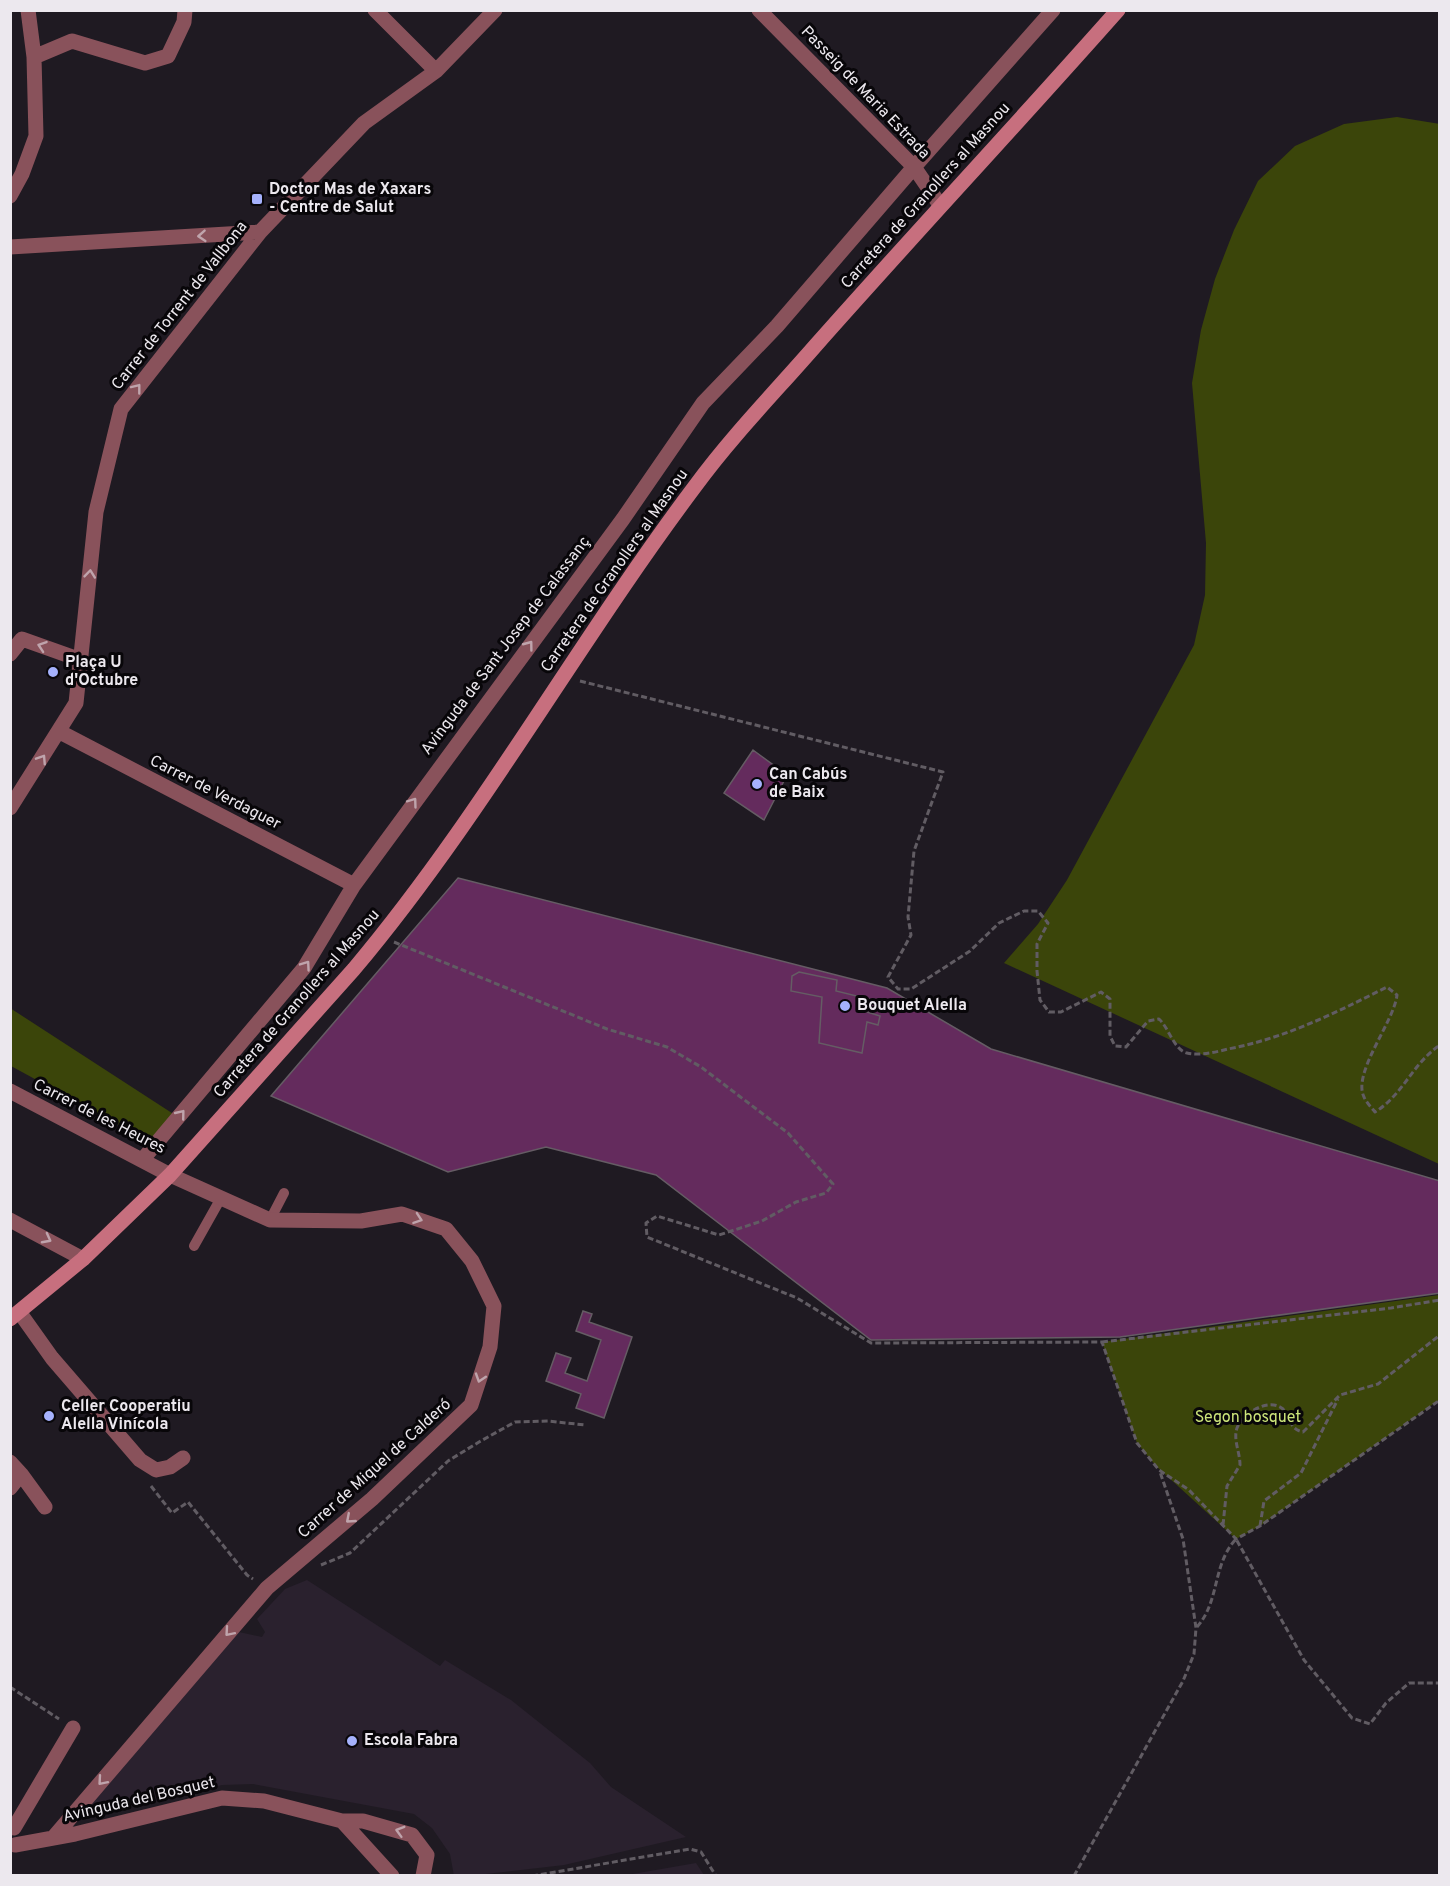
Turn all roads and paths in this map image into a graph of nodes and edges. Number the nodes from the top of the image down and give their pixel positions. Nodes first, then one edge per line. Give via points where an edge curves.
1 (28, 10) edge
2 (185, 10) edge
3 (375, 10) edge
4 (495, 10) edge
5 (759, 10) edge
6 (1053, 10) edge
7 (1118, 10) edge
8 (34, 57) junction
9 (436, 70) junction
10 (914, 166) junction
11 (10, 196) edge
12 (940, 205) junction
13 (260, 232) junction
14 (10, 248) edge
15 (10, 654) edge
16 (81, 660) junction
17 (561, 676) junction
18 (60, 732) junction
19 (10, 808) edge
20 (354, 885) junction
21 (382, 936) junction
22 (1440, 1045) edge
23 (10, 1091) edge
24 (143, 1159) junction
25 (170, 1175) junction
26 (284, 1193) dead end
27 (220, 1198) junction
28 (10, 1220) edge
29 (270, 1220) junction
30 (194, 1246) dead end
31 (83, 1259) junction
32 (1440, 1300) edge
33 (15, 1316) edge
34 (1440, 1335) edge
35 (1102, 1342) junction
36 (1340, 1395) junction
37 (1440, 1400) edge
38 (585, 1425) dead end
39 (183, 1458) dead end
40 (10, 1462) edge
41 (150, 1467) junction
42 (1160, 1470) junction
43 (21, 1474) junction
44 (10, 1488) edge
45 (45, 1507) dead end
46 (1223, 1525) junction
47 (1260, 1526) junction
48 (1236, 1539) junction
49 (291, 1568) junction
50 (267, 1588) junction
51 (1196, 1628) junction
52 (1440, 1683) edge
53 (10, 1687) edge
54 (72, 1728) joint
55 (342, 1821) junction
56 (12, 1827) edge
57 (53, 1838) junction
58 (13, 1848) edge
59 (392, 1875) edge
60 (423, 1875) edge
61 (532, 1875) edge
62 (716, 1875) edge
63 (1074, 1875) edge

1 - 8 street
2 - 8 street via 184,22 168,56 145,63 72,41
3 - 9 street
4 - 9 street, Carrer de Torrent de Vallbona
5 - 10 street, Passeig de Maria Estrada
6 - 10 street, Avinguda de Sant Josep de Calassanç
7 - 12 main road, Carretera de Granollers al Masnou
8 - 11 street via 36,136
9 - 13 street, Carrer de Torrent de Vallbona via 364,123
10 - 12 street, Passeig de Maria Estrada
20 -> 10 street, Avinguda de Sant Josep de Calassanç via 623,519 703,403 777,326
12 - 17 main road, Carretera de Granollers al Masnou via 697,484
13 -> 14 street
16 -> 13 street, Carrer de Torrent de Vallbona via 96,512 121,409
16 -> 15 street via 22,639
16 - 18 street, Carrer de Torrent de Vallbona via 76,703
17 - 21 main road, Carretera de Granollers al Masnou via 472,812
17 - 22 path via 943,772 914,851 910,935 888,977 898,989 911,989 970,951 999,923 1024,911 1038,911 1048,923 1037,944 1041,1000 1049,1012 1061,1012 1101,992 1110,999 1110,1036 1115,1046 1126,1047 1148,1021 1159,1019 1168,1027 1175,1046 1186,1053 1209,1053 1260,1043 1298,1031 1387,987 1397,995 1396,1007 1364,1074 1362,1095 1375,1112 1390,1102 1424,1055
19 -> 18 street, Carrer de Torrent de Vallbona
18 - 20 street, Carrer de Verdaguer
24 -> 20 street, Avinguda de Sant Josep de Calassanç via 287,991 319,947
21 - 25 main road, Carretera de Granollers al Masnou
21 - 35 path via 607,1029 667,1047 701,1066 788,1133 833,1184 826,1193 719,1235 657,1216 646,1223 647,1237 797,1298 871,1343
23 - 24 street, Carrer de les Heures
24 - 25 street, Carrer de les Heures
25 - 27 street, Carrer de Miquel de Calderó
25 - 31 main road, Carretera de Granollers al Masnou
26 - 29 lane
27 - 29 street, Carrer de Miquel de Calderó
27 - 30 lane
28 -> 31 street
29 -> 49 street, Carrer de Miquel de Calderó via 361,1221 402,1214 446,1228 472,1261 494,1306 490,1347 471,1406
31 - 33 main road, Carretera de Granollers al Masnou
32 - 35 path
33 - 41 street via 127,1448
34 - 36 path via 1378,1384
35 - 42 path via 1137,1443
36 - 46 path via 1303,1432 1295,1430 1282,1408 1262,1406 1248,1414 1237,1427 1240,1465 1227,1486
36 - 47 path via 1301,1473 1264,1501
37 - 47 path
38 - 49 path via 515,1422 448,1461 350,1553 304,1571
39 - 41 street via 170,1467
40 - 43 street
41 - 50 path via 150,1484 172,1514 188,1502 247,1575
42 - 46 path via 1189,1490
42 - 51 path via 1183,1539
43 - 44 street
43 - 45 street
46 - 48 path
47 - 48 path
48 - 51 path via 1216,1579 1208,1614
48 - 52 path via 1304,1660 1352,1718 1370,1724 1409,1683
49 - 50 street, Carrer de Miquel de Calderó
50 -> 57 street, Carrer de Miquel de Calderó
51 - 63 path via 1194,1654 1183,1681
53 - 54 path
54 - 56 street
55 - 57 street, Avinguda del Bosquet via 264,1801 222,1798
55 - 59 street
60 -> 55 street, Avinguda del Bosquet via 427,1855 412,1835 363,1821
56 - 58 street
57 - 58 street, Avinguda del Bosquet
61 - 62 path via 690,1849 701,1852

